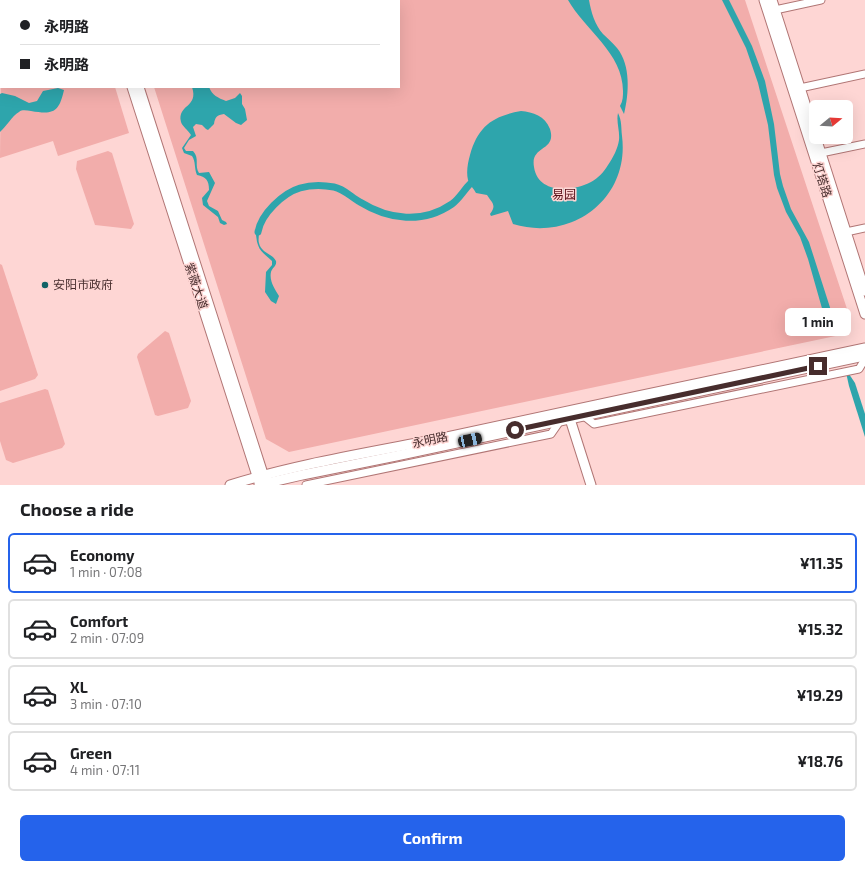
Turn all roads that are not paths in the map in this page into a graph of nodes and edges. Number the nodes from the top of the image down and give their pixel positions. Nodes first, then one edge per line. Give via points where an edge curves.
1 (764, 0) edge
2 (772, 0) edge
3 (822, 0) edge
4 (775, 10) junction
5 (865, 74) edge
6 (132, 88) edge
7 (139, 88) edge
8 (800, 88) junction
9 (865, 144) edge
10 (821, 153) junction
11 (865, 228) edge
12 (846, 232) junction
13 (865, 291) edge
14 (865, 314) edge
15 (865, 348) edge
16 (865, 356) edge
17 (865, 359) edge
18 (584, 416) junction
19 (565, 420) junction
20 (262, 482) edge
21 (285, 482) edge
22 (230, 485) edge
23 (306, 485) edge
24 (585, 485) edge
25 (591, 485) edge

1 - 14 street, 灯塔路
2 - 4 street, 灯塔路
3 - 4 street
4 - 8 street, 灯塔路
5 - 8 street
6 - 20 street, 紫薇大道
7 - 20 street, 紫薇大道
8 - 10 street, 灯塔路
9 - 10 street
10 - 12 street, 灯塔路
11 - 12 street
12 - 13 street, 灯塔路
15 - 20 street, 永明路
16 - 18 street, 永明路
17 - 18 street via 859,369 594,424
18 - 19 street, 永明路
19 - 21 street, 永明路
19 - 23 street via 551,434
19 - 24 street
19 - 25 street
20 - 21 street, 永明路
20 - 22 street, 永明路

